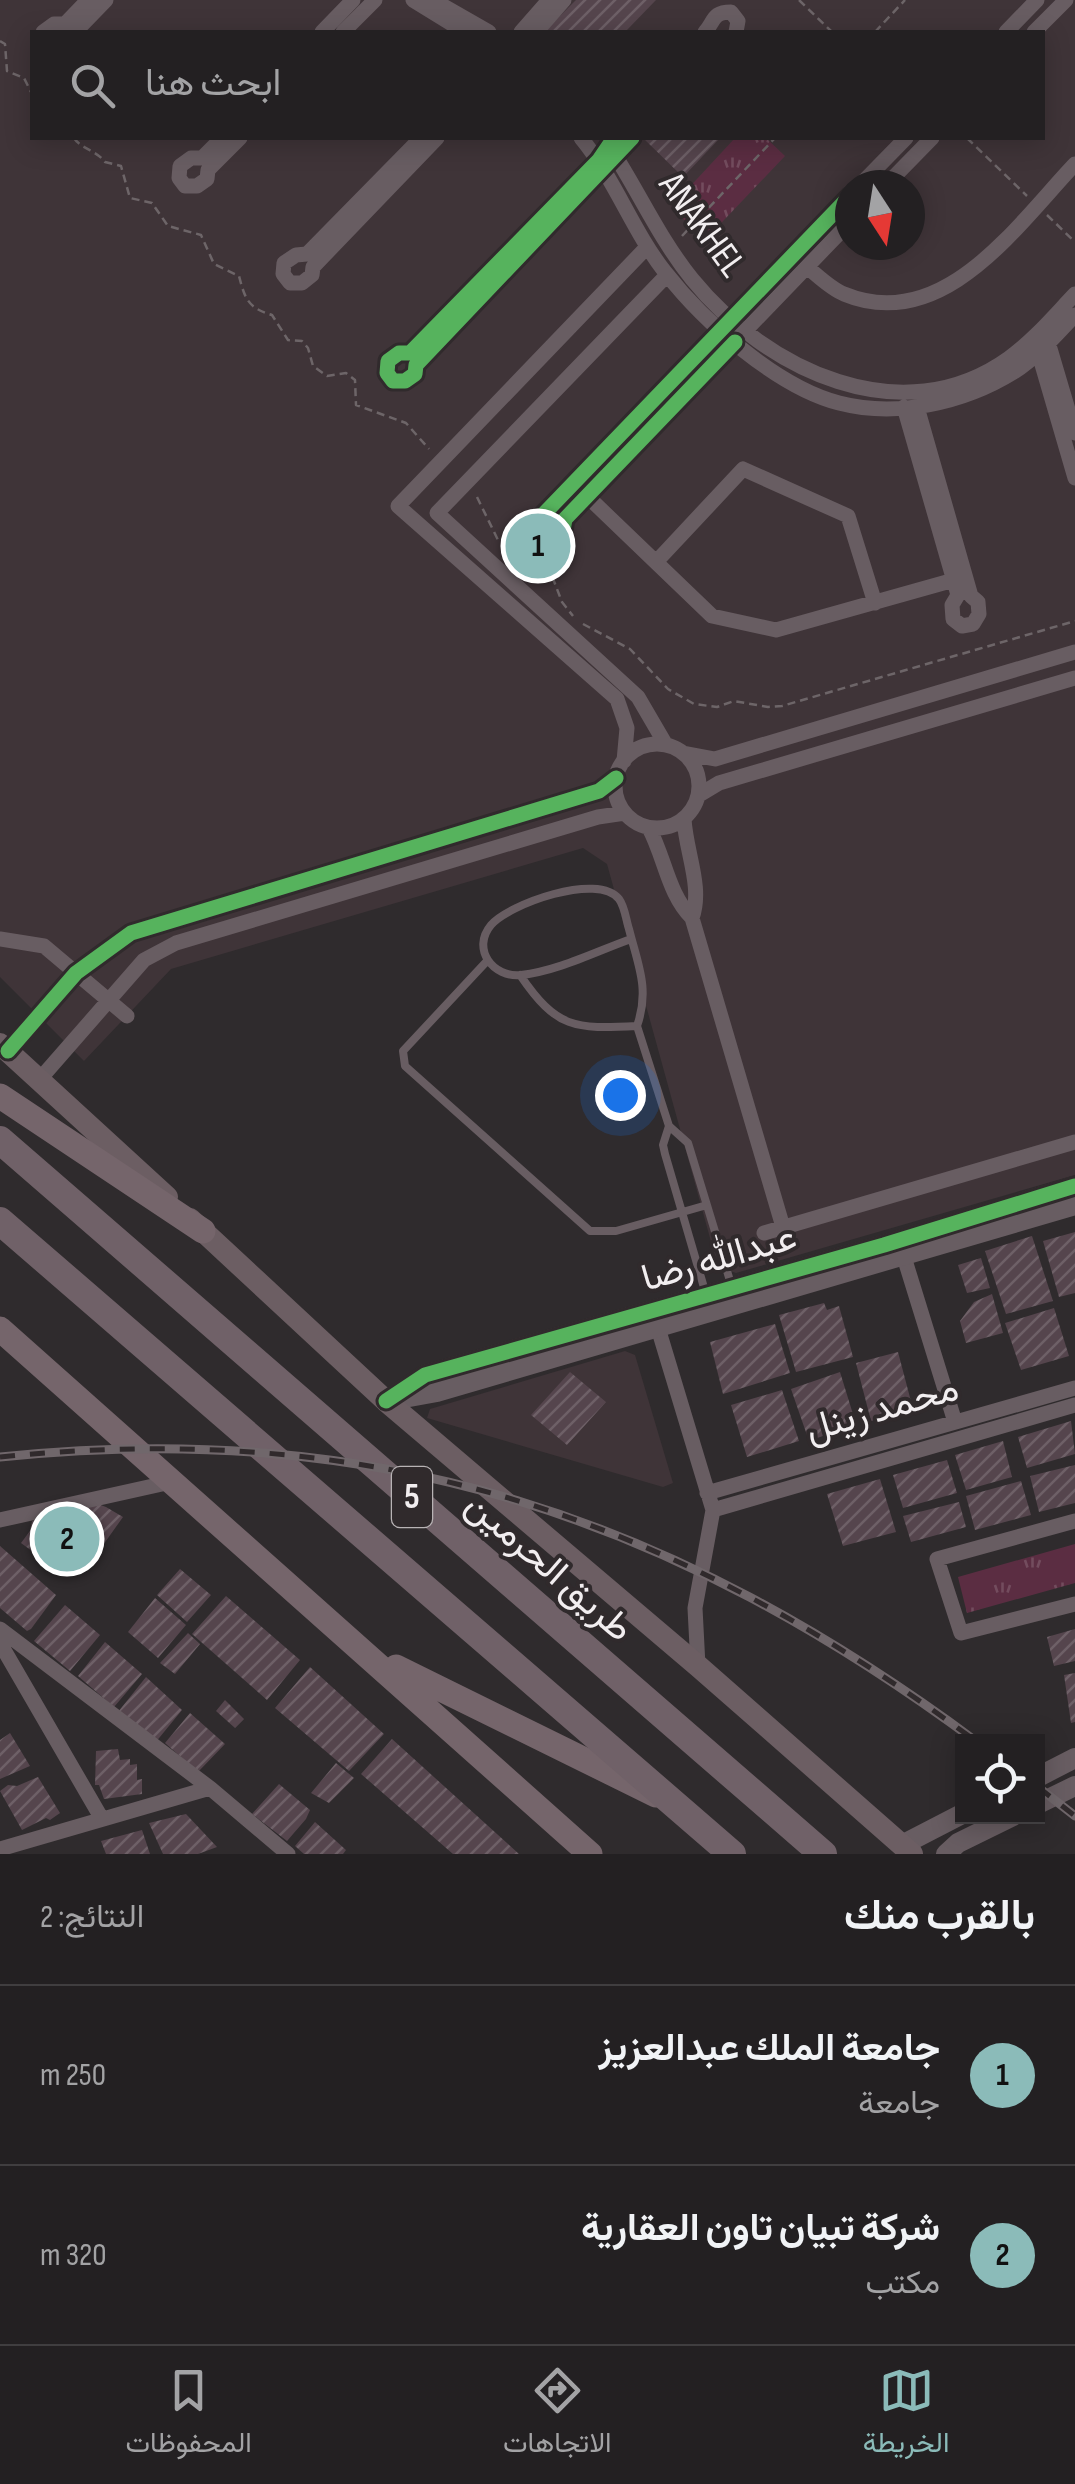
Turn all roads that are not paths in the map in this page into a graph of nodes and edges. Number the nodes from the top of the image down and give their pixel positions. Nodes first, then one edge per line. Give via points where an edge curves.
1 (88, 0) edge
2 (106, 0) edge
3 (353, 0) edge
4 (375, 0) edge
5 (413, 0) edge
6 (433, 0) edge
7 (549, 0) edge
8 (564, 0) edge
9 (1037, 0) edge
10 (1066, 0) edge
11 (46, 30) edge
12 (76, 30) edge
13 (324, 30) edge
14 (345, 30) edge
15 (462, 30) edge
16 (486, 30) edge
17 (522, 30) edge
18 (538, 30) edge
19 (706, 30) edge
20 (736, 30) edge
21 (1008, 30) edge
22 (1036, 30) edge
23 (220, 140) edge
24 (238, 140) edge
25 (419, 140) edge
26 (434, 140) edge
27 (584, 140) edge
28 (904, 140) edge
29 (930, 140) edge
30 (607, 151) edge
31 (1075, 164) edge
32 (875, 170) edge
33 (901, 170) edge
34 (835, 213) edge
35 (835, 238) edge
36 (646, 247) junction
37 (807, 267) junction
38 (667, 275) junction
39 (1075, 294) edge
40 (1075, 315) edge
41 (734, 330) junction
42 (1043, 347) junction
43 (911, 407) junction
44 (1075, 433) edge
45 (1075, 478) edge
46 (586, 496) junction
47 (656, 562) junction
48 (954, 580) junction
49 (875, 602) junction
50 (1075, 652) edge
51 (1075, 678) edge
52 (666, 745) junction
53 (684, 753) junction
54 (624, 761) junction
55 (616, 778) junction
56 (699, 795) junction
57 (625, 813) junction
58 (684, 819) junction
59 (648, 828) junction
60 (692, 918) junction
61 (0, 938) edge
62 (632, 939) junction
63 (487, 962) junction
64 (76, 973) junction
65 (520, 975) junction
66 (108, 1001) junction
67 (127, 1016) dead end
68 (637, 1026) junction
69 (4, 1048) edge
70 (40, 1079) junction
71 (0, 1096) edge
72 (669, 1126) junction
73 (0, 1140) edge
74 (1075, 1142) edge
75 (1075, 1186) edge
76 (1075, 1205) edge
77 (707, 1206) junction
78 (682, 1212) junction
79 (0, 1221) edge
80 (783, 1227) junction
81 (203, 1231) junction
82 (764, 1233) dead end
83 (904, 1258) junction
84 (732, 1288) junction
85 (706, 1296) junction
86 (658, 1328) junction
87 (0, 1329) edge
88 (1075, 1388) edge
89 (386, 1402) junction
90 (1075, 1405) edge
91 (955, 1422) junction
92 (170, 1482) junction
93 (710, 1502) junction
94 (0, 1520) edge
95 (1075, 1521) edge
96 (1075, 1604) edge
97 (0, 1630) edge
98 (345, 1635) junction
99 (0, 1644) edge
100 (698, 1666) junction
101 (1075, 1758) edge
102 (1045, 1773) edge
103 (1075, 1786) edge
104 (210, 1788) junction
105 (1045, 1801) edge
106 (674, 1804) junction
107 (102, 1818) junction
108 (955, 1819) edge
109 (996, 1824) edge
110 (0, 1849) edge
111 (907, 1850) edge
112 (288, 1854) edge
113 (590, 1854) edge
114 (732, 1854) edge
115 (823, 1854) edge
116 (946, 1854) edge

1 - 11 street via 65,24
2 - 12 street
3 - 13 street
4 - 14 street
5 - 15 street
6 - 16 street
7 - 17 street
8 - 18 street
9 - 21 street
10 - 22 street
19 - 20 street via 720,12 731,12
23 - 24 street via 202,158 180,166 185,186 207,179
25 - 26 street via 307,254 284,263 290,283 312,275
27 - 30 street
28 - 32 street
29 - 33 street
30 - 30 street via 410,352 388,361 393,381 415,374 416,365
30 - 36 street
30 - 41 street, ANAKHEL via 664,242
31 - 37 street via 959,282 932,294 865,301 840,293
34 - 41 street
35 - 37 street
36 - 38 street
36 - 54 street via 398,506 618,699 627,728
37 - 41 street
38 - 41 street
38 - 52 street via 437,512 638,697
39 - 41 street, ANAKHEL via 1007,360 945,387 905,392 861,390 813,373
40 - 42 street
41 - 43 street via 800,387 838,403
41 - 46 street
41 - 46 street via 538,520 539,535 550,540 562,531
42 - 43 street via 984,389
42 - 44 street
42 - 45 street
43 - 48 street
43 - 48 street via 978,602 973,624 953,619
46 - 47 street
47 - 49 street via 712,616 776,630
47 - 49 street via 743,469 848,516
48 - 49 street
50 - 53 street via 715,759
51 - 56 street via 719,783
52 - 53 street
52 - 54 street via 638,749
53 - 56 street via 699,776
54 - 55 street
55 - 57 street
55 - 64 street via 599,790 131,933
56 - 58 street
57 - 59 street
57 - 66 street via 176,943 144,960
58 - 59 street
58 - 60 street via 698,900
59 - 60 street via 677,903
60 - 80 street
61 - 64 street via 44,946
62 - 63 lane via 611,893 560,892 494,922 486,934
62 - 65 lane
62 - 68 lane via 645,994
63 - 65 lane
63 - 78 lane via 403,1050 405,1066 590,1230
64 - 66 street
64 - 69 street
65 - 68 lane via 541,1006 577,1026
66 - 67 street
66 - 70 street
68 - 72 lane
69 - 70 main road
70 - 81 main road
71 - 81 main road
72 - 77 lane via 688,1143
72 - 78 lane via 663,1145
73 - 115 highway, طريق الحرمين / 5
74 - 80 street
75 - 84 street, عبدالله رضا
76 - 83 street, عبدالله رضا
77 - 78 lane
77 - 84 lane
78 - 85 lane
79 - 106 highway, 5
80 - 82 street
81 - 89 main road
83 - 86 street, عبدالله رضا
83 - 91 street
84 - 85 street, عبدالله رضا
85 - 89 street, عبدالله رضا via 425,1375
86 - 89 street, عبدالله رضا
86 - 93 street
87 - 92 main road
88 - 91 street, محمد زينل
89 - 100 main road
90 - 93 street, محمد زينل
91 - 93 street, محمد زينل
92 - 94 street
92 - 98 main road
93 - 100 street via 695,1608
95 - 96 street via 937,1559 961,1634
97 - 104 street
98 - 106 main road via 401,1671
98 - 113 main road
99 - 107 street
100 - 111 main road
101 - 102 street
103 - 105 street
104 - 107 street
104 - 112 street
106 - 114 highway, 5
107 - 110 street
108 - 111 street
109 - 116 street

